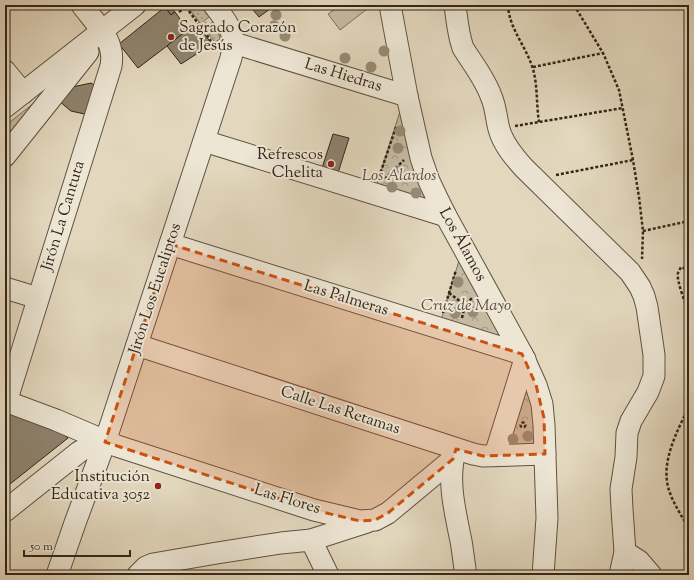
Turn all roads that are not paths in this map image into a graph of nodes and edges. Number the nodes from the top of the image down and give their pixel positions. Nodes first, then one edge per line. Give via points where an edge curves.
1 (82, 5) edge
2 (135, 5) edge
3 (214, 5) edge
4 (390, 5) edge
5 (455, 5) edge
6 (102, 31) junction
7 (234, 42) junction
8 (5, 71) edge
9 (23, 93) junction
10 (407, 96) junction
11 (5, 107) edge
12 (204, 141) junction
13 (5, 156) edge
14 (446, 216) junction
15 (170, 244) junction
16 (5, 288) edge
17 (38, 298) junction
18 (137, 345) junction
19 (524, 357) junction
20 (5, 402) edge
21 (105, 442) junction
22 (454, 454) junction
23 (545, 454) junction
24 (495, 455) junction
25 (5, 511) edge
26 (375, 520) junction
27 (311, 540) junction
28 (625, 552) junction
29 (57, 575) edge
30 (138, 575) edge
31 (328, 575) edge
32 (466, 575) edge
33 (543, 575) edge
34 (620, 575) edge
35 (651, 575) edge

1 - 6 street, Jirón La Cantuta
2 - 6 street
3 - 7 street via 228,25
4 - 10 street, Los Álamos
5 - 28 street via 463,48 489,90 504,142 524,168 630,272 644,296 654,355 654,376 648,392 631,420 628,433 622,489
6 - 9 street
6 - 13 street
6 - 17 street, Jirón La Cantuta via 111,48 112,60
7 - 10 street, Las Hiedras
7 - 12 street, Jirón Los Eucaliptos
8 - 9 street
9 - 11 street
10 - 14 street, Los Álamos via 425,169
12 - 14 street
12 - 15 street, Jirón Los Eucaliptos
14 - 19 street, Los Álamos
15 - 18 street, Jirón Los Eucaliptos
15 - 19 street, Las Palmeras
16 - 17 street
17 - 20 street, Jirón La Cantuta
18 - 21 street, Jirón Los Eucaliptos
18 - 22 street, Calle Las Retamas
19 - 23 street, Los Álamos via 543,410
19 - 24 street
20 - 21 street, Las Flores via 56,420
21 - 25 street via 93,444 79,452
21 - 26 street, Las Flores via 314,510 360,521
21 - 29 street, Jirón Los Eucaliptos
22 - 24 street, Calle Las Retamas
22 - 26 street via 388,513
22 - 32 street via 451,477 453,500
23 - 24 street, Calle Las Retamas
23 - 33 street, Los Álamos via 547,518
26 - 27 street
27 - 30 street via 161,562 146,567
27 - 31 street
28 - 34 street
28 - 35 street via 639,561

